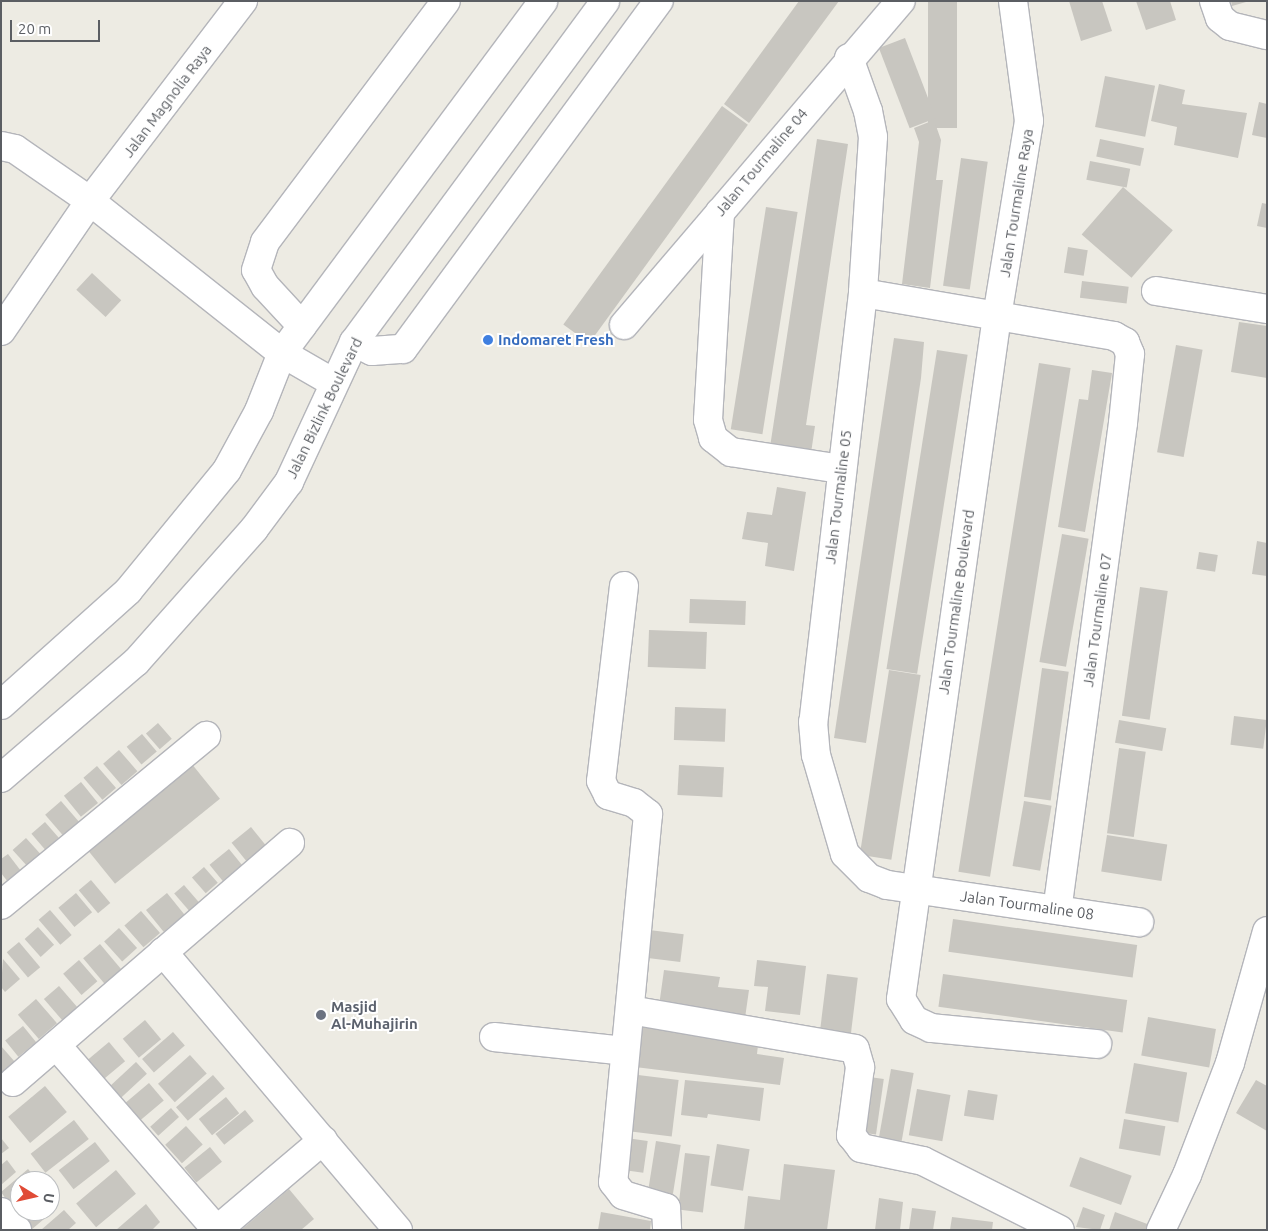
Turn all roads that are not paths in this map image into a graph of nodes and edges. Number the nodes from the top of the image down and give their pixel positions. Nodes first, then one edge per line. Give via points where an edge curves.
1 (243, 1) edge
2 (446, 1) edge
3 (543, 1) edge
4 (605, 1) edge
5 (658, 1) edge
6 (901, 1) edge
7 (1013, 1) edge
8 (1214, 1) edge
9 (1267, 35) edge
10 (578, 38) junction
11 (849, 58) junction
12 (613, 62) junction
13 (1, 146) edge
14 (90, 201) junction
15 (720, 212) junction
16 (1156, 291) dead end
17 (863, 293) junction
18 (1267, 309) edge
19 (997, 316) junction
20 (624, 325) dead end
21 (302, 326) junction
22 (1, 331) edge
23 (354, 342) junction
24 (282, 353) junction
25 (334, 383) junction
26 (841, 469) junction
27 (624, 586) dead end
28 (1, 705) edge
29 (206, 736) dead end
30 (1, 778) edge
31 (290, 843) dead end
32 (916, 889) junction
33 (1, 905) edge
34 (1057, 910) junction
35 (1139, 922) dead end
36 (1267, 931) edge
37 (163, 952) junction
38 (630, 1010) junction
39 (494, 1037) dead end
40 (1097, 1044) dead end
41 (56, 1045) junction
42 (624, 1051) junction
43 (13, 1082) dead end
44 (323, 1140) junction
45 (1, 1212) edge
46 (17, 1230) edge
47 (398, 1230) edge
48 (667, 1230) edge
49 (1060, 1230) edge
50 (1161, 1230) edge

1 - 14 street, Jalan Magnolia Raya
2 - 21 street via 266,242 256,270 265,286
3 - 21 street
4 - 10 street, Jalan Bizlink Boulevard
5 - 12 street
6 - 11 street, Jalan Tourmaline 04
7 - 19 street, Jalan Tourmaline Raya via 1029,121
8 - 9 street via 1220,18 1230,26
10 - 12 street
10 - 23 street, Jalan Bizlink Boulevard
11 - 15 street, Jalan Tourmaline 04
11 - 17 street, Jalan Tourmaline 05 via 868,111 873,137
12 - 23 street via 403,349 372,351
13 - 14 street via 14,149
14 - 22 street, Jalan Magnolia Raya
14 - 24 street
15 - 20 street, Jalan Tourmaline 04
15 - 26 street via 708,420 713,438 731,452
16 - 18 street
17 - 19 street
17 - 26 street, Jalan Tourmaline 05
19 - 32 street, Jalan Tourmaline Boulevard
19 - 34 street, Jalan Tourmaline 07 via 1114,336 1125,342 1130,354 1124,423
21 - 24 street
23 - 25 street, Jalan Bizlink Boulevard
24 - 25 street
24 - 28 street via 260,411 227,470 128,591
25 - 30 street, Jalan Bizlink Boulevard via 289,482 254,528 136,662
26 - 32 street, Jalan Tourmaline 05 via 813,722 816,755 845,854 869,878 887,885
27 - 38 street via 601,782 608,795 634,803 648,814
29 - 33 street
31 - 37 street
32 - 34 street, Jalan Tourmaline 08
32 - 40 street, Jalan Tourmaline Boulevard via 901,999 914,1020 931,1028
34 - 35 street, Jalan Tourmaline 08
36 - 50 street via 1230,1064 1188,1175
37 - 41 street
37 - 44 street
38 - 42 street
38 - 49 street via 855,1049 860,1067 851,1135 861,1148 923,1161
39 - 42 street
41 - 43 street
41 - 44 street via 217,1230
42 - 48 street via 613,1182 623,1195 666,1208
44 - 47 street
45 - 46 street

